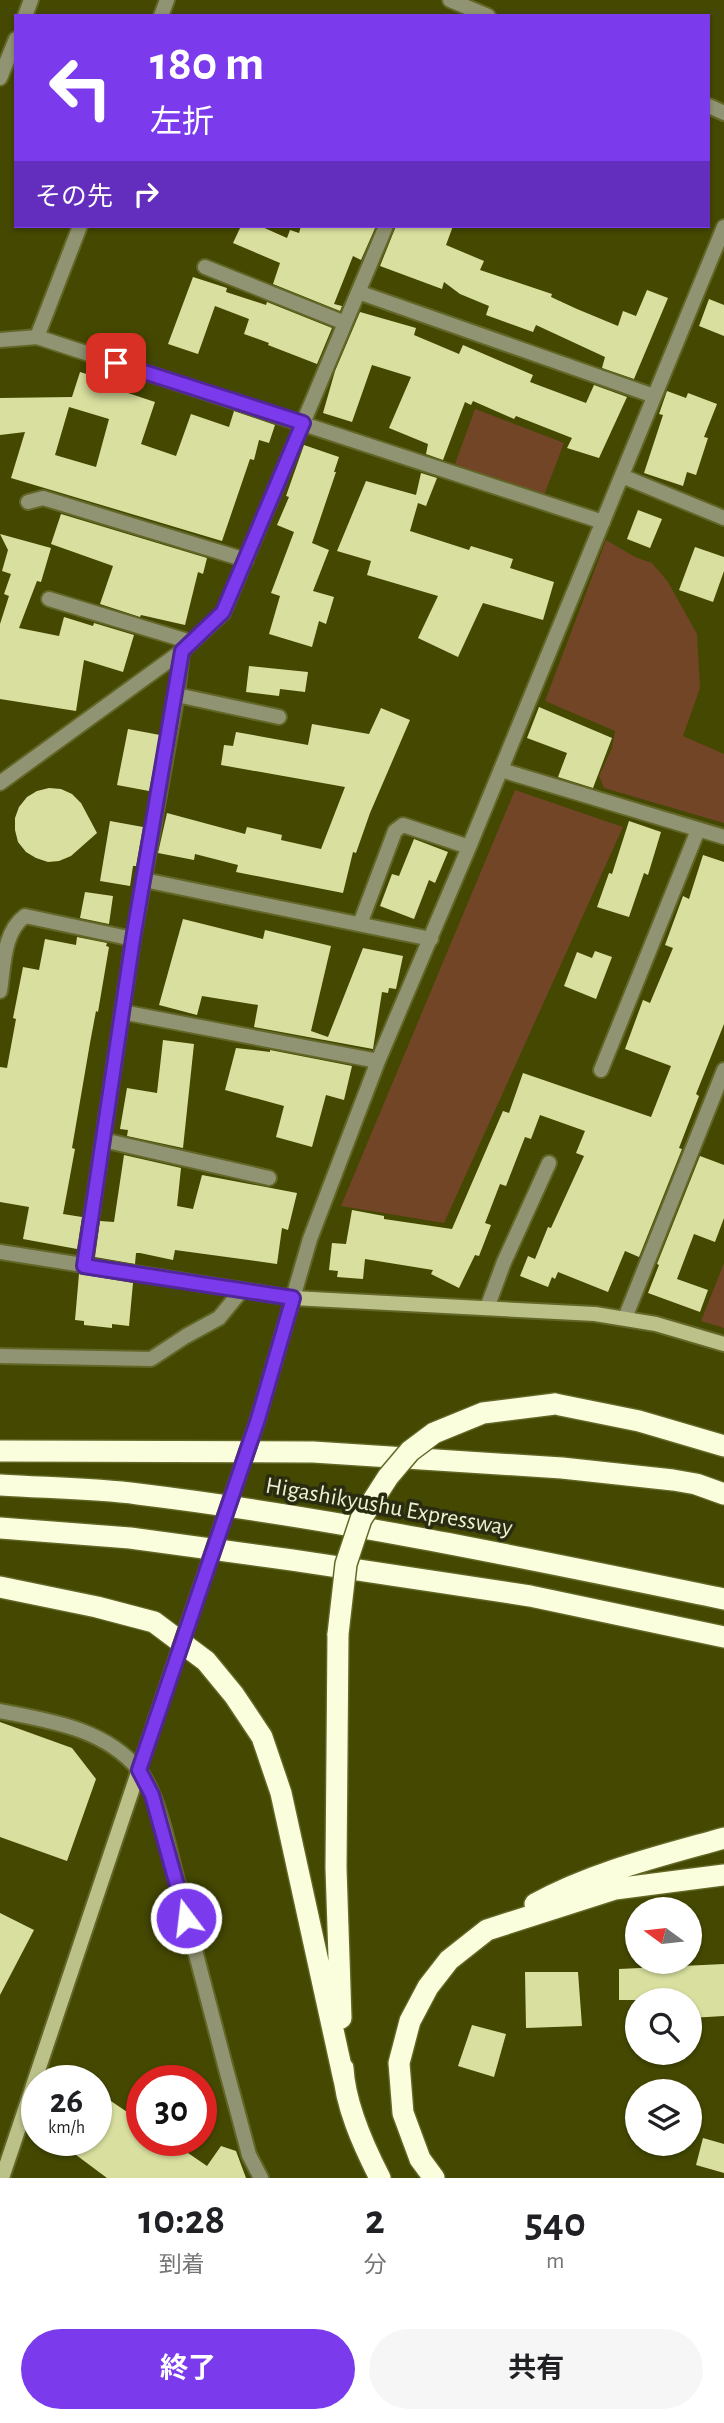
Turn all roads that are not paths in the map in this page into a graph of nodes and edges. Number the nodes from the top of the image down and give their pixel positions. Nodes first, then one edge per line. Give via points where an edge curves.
1 (450, 0) edge
2 (480, 11) edge
3 (14, 44) edge
4 (0, 78) edge
5 (724, 227) edge
6 (79, 228) edge
7 (385, 228) edge
8 (205, 267) dead end
9 (358, 292) junction
10 (345, 323) junction
11 (37, 337) junction
12 (0, 340) edge
13 (654, 396) junction
14 (303, 423) junction
15 (622, 476) junction
16 (28, 502) dead end
17 (724, 518) edge
18 (603, 522) junction
19 (246, 560) junction
20 (49, 599) dead end
21 (187, 647) junction
22 (177, 695) junction
23 (279, 717) dead end
24 (501, 769) junction
25 (0, 783) edge
26 (698, 830) junction
27 (724, 837) edge
28 (469, 847) junction
29 (144, 880) junction
30 (360, 925) junction
31 (133, 939) junction
32 (431, 939) junction
33 (0, 991) edge
34 (122, 1012) junction
35 (378, 1061) junction
36 (601, 1070) dead end
37 (724, 1070) edge
38 (103, 1140) junction
39 (549, 1163) dead end
40 (268, 1178) dead end
41 (0, 1252) edge
42 (84, 1266) junction
43 (242, 1290) junction
44 (293, 1298) junction
45 (486, 1308) junction
46 (625, 1318) junction
47 (724, 1345) edge
48 (0, 1356) edge
49 (724, 1446) edge
50 (0, 1451) edge
51 (0, 1485) edge
52 (724, 1494) edge
53 (0, 1528) edge
54 (0, 1587) edge
55 (724, 1599) edge
56 (724, 1637) edge
57 (0, 1711) edge
58 (139, 1770) junction
59 (724, 1838) edge
60 (724, 1875) edge
61 (487, 1930) junction
62 (344, 2080) junction
63 (2, 2178) edge
64 (261, 2178) edge
65 (380, 2178) edge
66 (434, 2178) edge

1 - 2 street
3 - 4 street
5 - 13 street
6 - 11 street
7 - 9 street
8 - 10 street
9 - 10 street
9 - 13 street
10 - 14 street
11 - 12 street
11 - 14 street
13 - 15 street
14 - 18 street
14 - 19 street
15 - 17 street
15 - 18 street
16 - 19 street via 43,498
18 - 24 street
19 - 21 street via 223,612
20 - 21 street
21 - 22 street
21 - 25 street
22 - 23 street
22 - 29 street
24 - 26 street
24 - 28 street
26 - 27 street
26 - 36 street
28 - 30 street via 403,825 395,831
28 - 32 street
29 - 30 street
29 - 31 street
30 - 32 street
31 - 33 street via 26,916 14,924 9,938
31 - 34 street
32 - 35 street
34 - 35 street
34 - 38 street
35 - 44 street via 310,1239
37 - 46 street
38 - 40 street
38 - 42 street
39 - 45 street
41 - 42 street
42 - 43 street
43 - 44 street
43 - 48 street via 219,1318 151,1359
44 - 45 street
44 - 58 street, bridge via 258,1419
45 - 46 street
46 - 47 street
49 - 62 highway, bridge via 639,1421 555,1404 483,1413 434,1433 410,1451 361,1519 346,1564 338,1634 337,1868
50 - 52 highway via 313,1452 562,1468 673,1480
51 - 55 highway, Higashikyushu Expressway via 135,1493 303,1518 509,1554
53 - 56 highway via 130,1538 306,1562 530,1596
54 - 62 highway via 154,1622 206,1661 234,1695 261,1737 281,1793
57 - 58 street via 63,1723 90,1734
58 - 63 street
58 - 64 street via 167,1843 249,2155
59 - 61 highway via 565,1888
60 - 61 highway via 615,1889
61 - 66 highway via 449,1960 428,1987 410,2021 400,2063 403,2113 420,2159
62 - 65 highway via 356,2125

